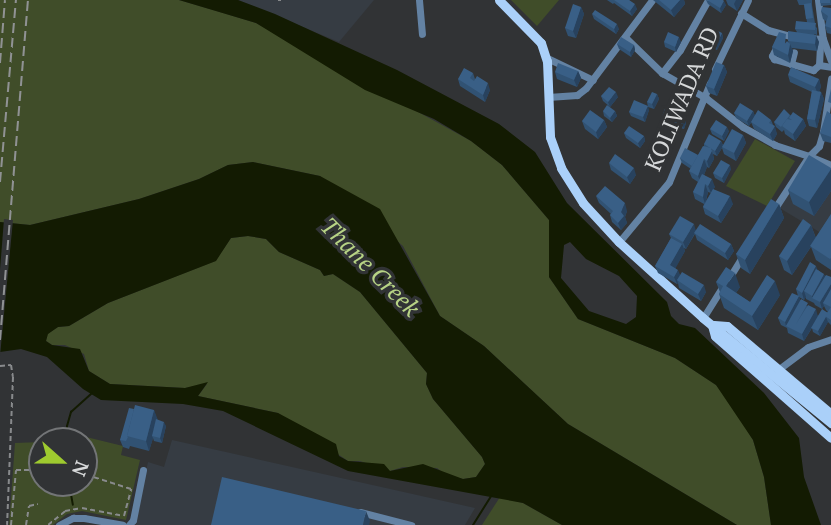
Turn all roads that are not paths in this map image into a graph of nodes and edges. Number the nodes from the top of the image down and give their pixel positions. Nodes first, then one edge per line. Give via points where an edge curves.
1 (419, 0) edge
2 (499, 0) edge
3 (652, 0) edge
4 (748, 0) edge
5 (818, 0) edge
6 (704, 1) edge
7 (741, 13) junction
8 (809, 26) edge
9 (821, 26) junction
10 (422, 34) dead end
11 (625, 37) junction
12 (781, 38) edge
13 (822, 41) junction
14 (794, 52) dead end
15 (545, 57) junction
16 (831, 61) edge
17 (791, 64) junction
18 (819, 65) junction
19 (831, 66) edge
20 (662, 73) junction
21 (831, 79) edge
22 (593, 80) junction
23 (548, 97) junction
24 (706, 98) junction
25 (809, 156) junction
26 (831, 165) edge
27 (771, 214) edge
28 (619, 242) junction
29 (748, 248) edge
30 (703, 318) junction
31 (712, 325) junction
32 (831, 339) edge
33 (779, 369) junction
34 (829, 407) edge
35 (831, 422) edge
36 (831, 438) edge
37 (143, 470) dead end
38 (344, 508) edge
39 (59, 525) edge
40 (122, 525) edge
41 (129, 525) edge
42 (411, 525) edge

1 - 10 street
2 - 15 main road via 541,43
3 - 11 street
4 - 7 street, KOLIWADA RD
5 - 9 street
6 - 20 street via 680,50
7 - 13 street via 780,36
7 - 24 street, KOLIWADA RD
8 - 9 street
9 - 13 street
11 - 20 street
11 - 22 street
12 - 17 street via 772,56
13 - 16 street
13 - 18 street
14 - 17 street
15 - 22 street
15 - 23 main road
17 - 18 street via 813,70
18 - 19 street
20 - 24 street
21 - 25 street via 819,146
22 - 23 street via 577,95
23 - 28 main road via 551,137 561,168 583,203
24 - 25 street via 743,127 784,149
24 - 28 street, KOLIWADA RD via 669,182 658,189
25 - 26 street
25 - 27 street
28 - 30 main road
29 - 30 street
30 - 31 main road
31 - 33 main road via 727,326
31 - 35 main road
31 - 36 main road via 715,336
32 - 33 street via 808,347
33 - 34 main road
37 - 41 street
38 - 42 street
39 - 40 street via 73,518

